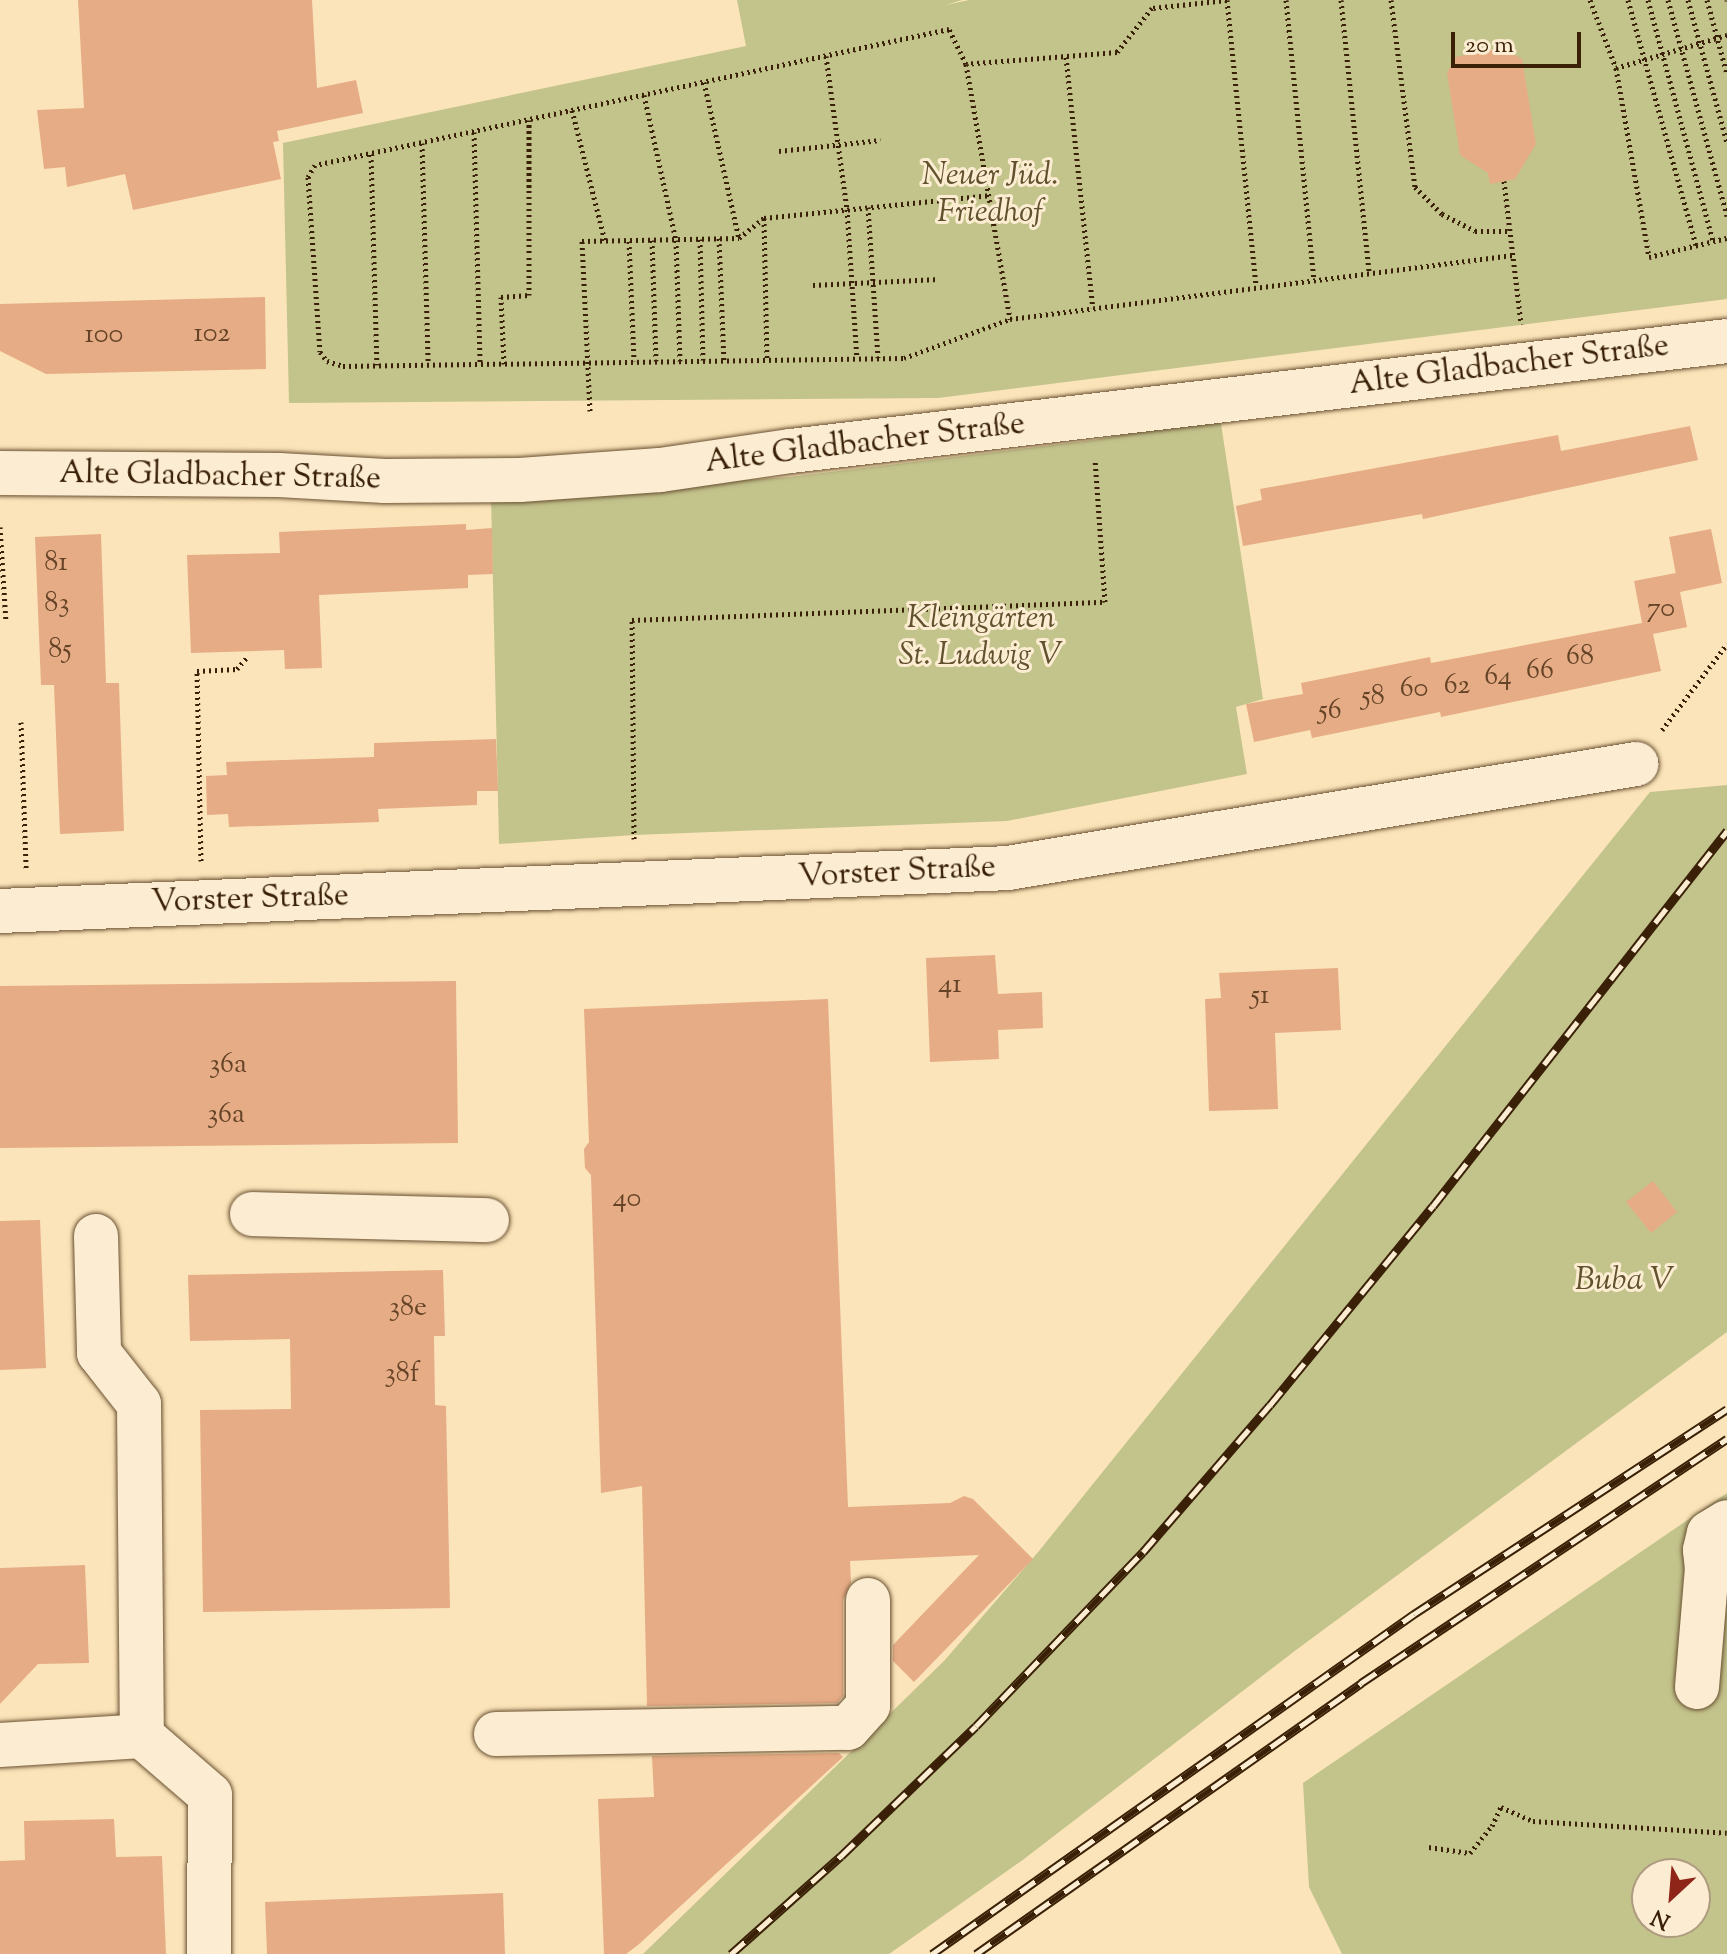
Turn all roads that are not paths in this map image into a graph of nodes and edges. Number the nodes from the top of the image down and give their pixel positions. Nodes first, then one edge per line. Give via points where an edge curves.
1 (1727, 341) edge
2 (0, 473) edge
3 (1636, 764) road end
4 (14, 910) edge
5 (252, 1214) dead end
6 (487, 1220) dead end
7 (96, 1236) dead end
8 (1727, 1522) edge
9 (868, 1600) dead end
10 (1697, 1687) dead end
11 (496, 1734) dead end
12 (142, 1736) junction
13 (0, 1745) edge
14 (209, 1954) edge

1 - 2 street, Alte Gladbacher Straße via 660,470 520,480
3 - 4 street, Vorster Straße via 1008,868
5 - 6 street
7 - 12 street via 99,1353 139,1404
8 - 10 street via 1709,1533 1705,1550
9 - 11 street via 868,1706 848,1728
12 - 13 street
12 - 14 street via 210,1795

